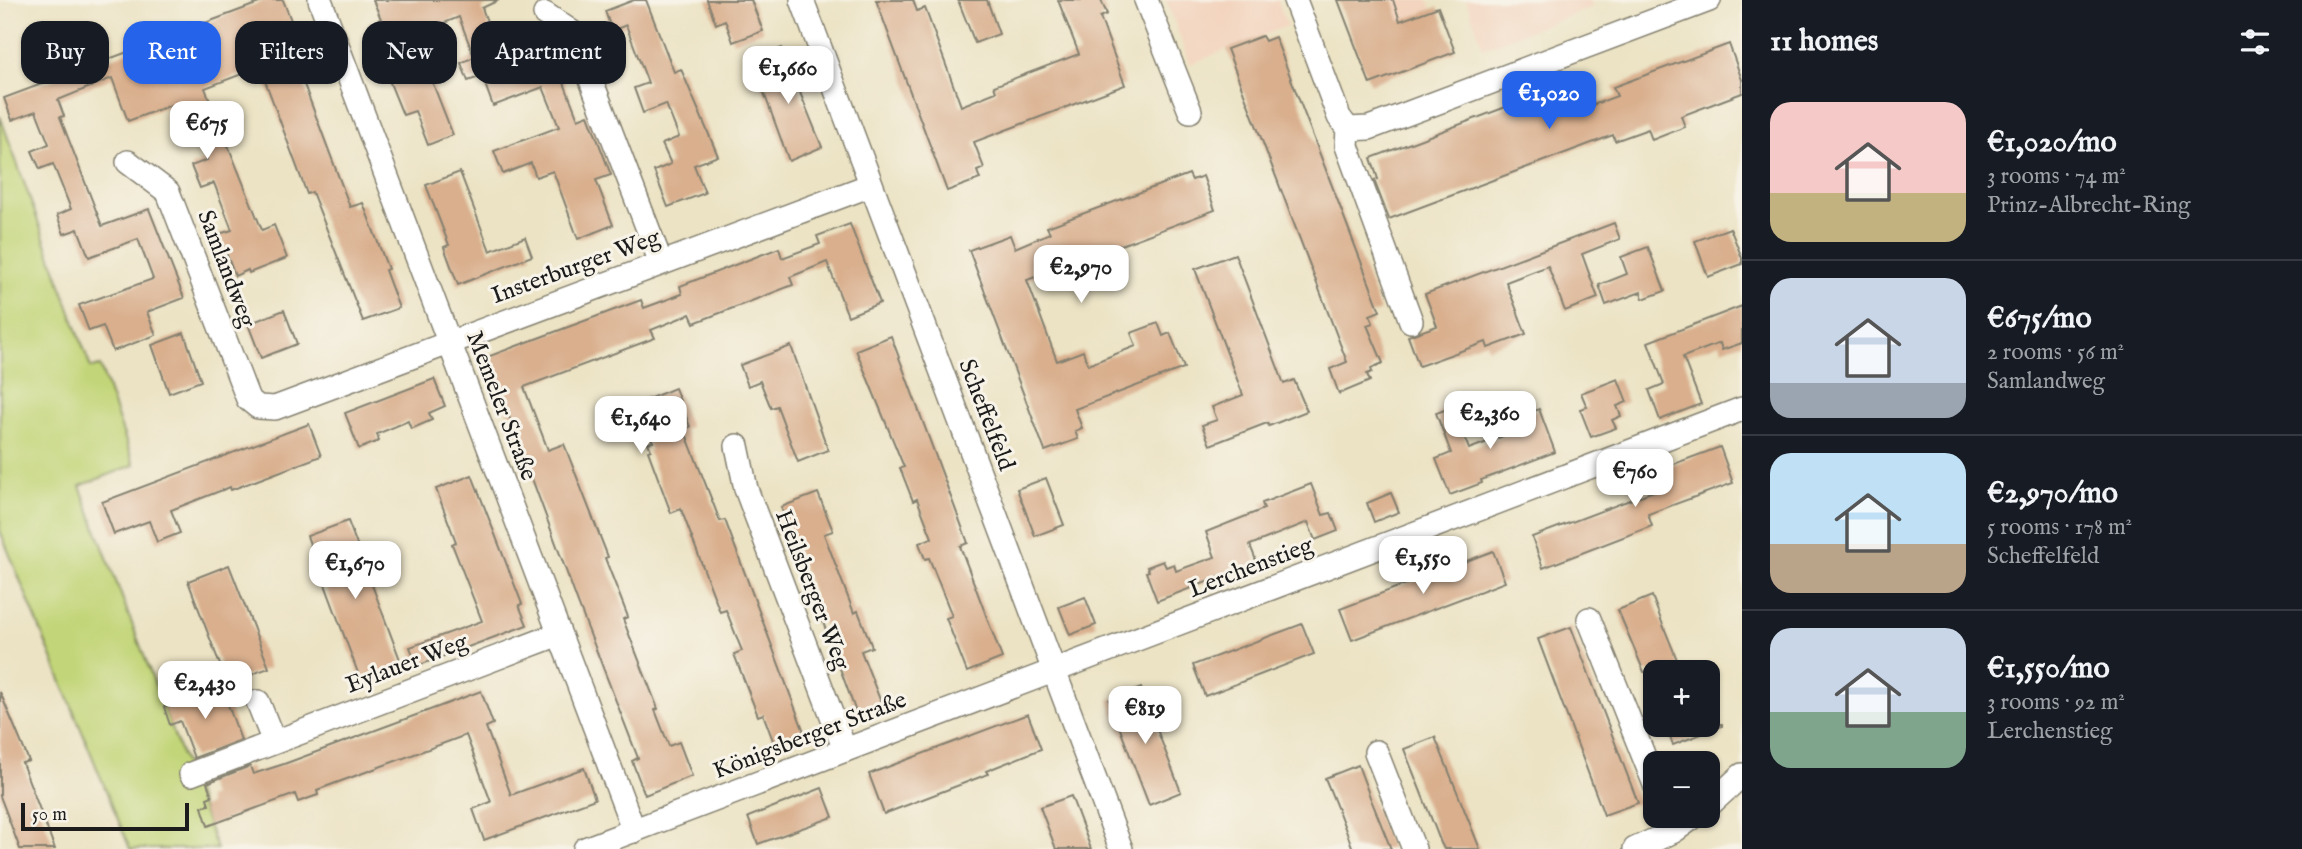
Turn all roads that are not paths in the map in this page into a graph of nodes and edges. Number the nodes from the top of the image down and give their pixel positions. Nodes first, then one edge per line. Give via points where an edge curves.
1 (320, 0) edge
2 (802, 0) edge
3 (1146, 0) edge
4 (1295, 0) edge
5 (1709, 0) edge
6 (545, 14) dead end
7 (1190, 111) dead end
8 (1348, 129) junction
9 (128, 162) dead end
10 (871, 185) junction
11 (661, 263) junction
12 (1411, 321) dead end
13 (449, 343) junction
14 (258, 407) joint
15 (1742, 409) edge
16 (737, 446) dead end
17 (1589, 619) dead end
18 (559, 634) junction
19 (1054, 671) junction
20 (258, 702) dead end
21 (274, 742) junction
22 (845, 750) junction
23 (1376, 752) dead end
24 (1643, 755) edge
25 (191, 774) dead end
26 (1742, 775) edge
27 (1720, 795) edge
28 (1663, 828) edge
29 (634, 831) junction
30 (585, 849) edge
31 (1121, 849) edge
32 (1414, 849) edge
33 (1635, 849) edge

1 - 13 street, Memeler Straße
2 - 10 street, Scheffelfeld
3 - 7 street
4 - 8 street via 1339,117
5 - 8 street via 1369,128
6 - 11 street via 573,33
8 - 12 street via 1347,146
9 - 14 street, Samlandweg via 168,192 248,399
10 - 11 street, Insterburger Weg
10 - 19 street, Scheffelfeld
11 - 13 street, Insterburger Weg
13 - 14 street, Insterburger Weg via 275,408
13 - 18 street, Memeler Straße
15 - 19 street, Lerchenstieg
16 - 22 street, Heilsberger Weg via 746,489
17 - 24 street
18 - 21 street, Eylauer Weg
18 - 29 street, Memeler Straße
19 - 22 street, Königsberger Straße
19 - 31 street, Scheffelfeld
20 - 21 street
21 - 25 street, Eylauer Weg
22 - 29 street, Königsberger Straße
23 - 32 street
26 - 27 street
28 - 33 street
29 - 30 street, Königsberger Straße

